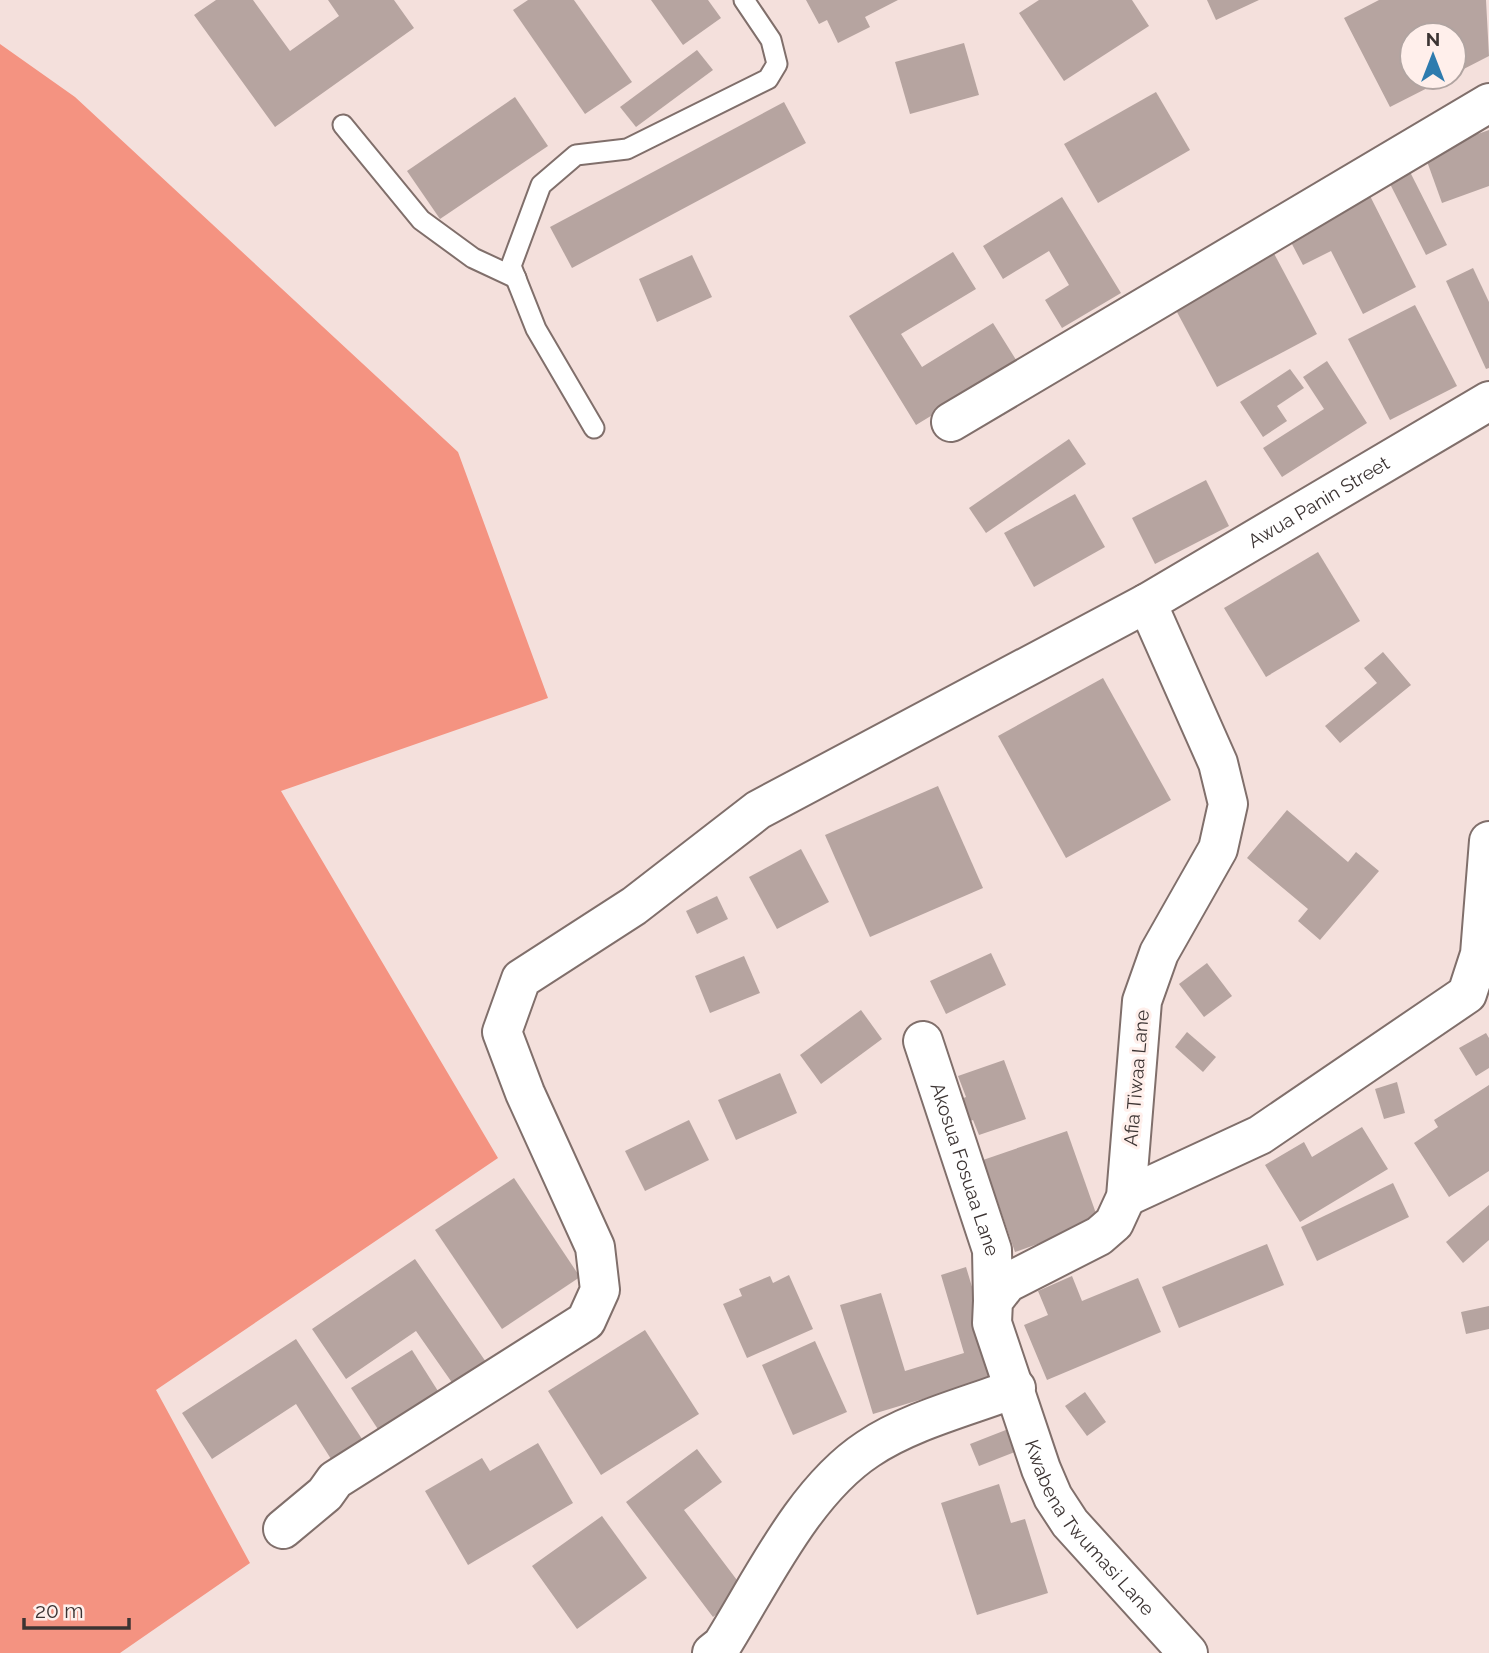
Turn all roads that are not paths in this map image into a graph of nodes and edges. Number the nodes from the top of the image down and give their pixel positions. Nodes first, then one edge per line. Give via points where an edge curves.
1 (744, 0) edge
2 (1489, 103) edge
3 (343, 125) dead end
4 (516, 278) junction
5 (1489, 401) edge
6 (951, 422) dead end
7 (594, 428) dead end
8 (1147, 603) junction
9 (1489, 841) edge
10 (923, 1041) dead end
11 (1126, 1197) junction
12 (993, 1301) junction
13 (1016, 1388) junction
14 (283, 1530) dead end
15 (712, 1653) edge
16 (1188, 1653) edge

1 - 4 lane via 771,40 777,64 768,79 627,149 576,155 541,185 511,266
2 - 6 street
3 - 4 lane via 421,220 473,258
4 - 7 lane via 536,329
5 - 8 street, Awua Panin Street
8 - 11 street, Afia Tiwaa Lane via 1218,763 1228,804 1218,849 1158,953 1142,1001
8 - 14 street, Awua Panin Street via 758,810 635,906 521,979 502,1032 595,1247 600,1290 586,1321 335,1480
9 - 11 street via 1480,954 1467,994 1260,1135
10 - 12 street, Akosua Fosuaa Lane via 992,1250
11 - 12 street, Afia Tiwaa Lane via 1114,1223 1099,1236 1007,1283
12 - 13 street via 992,1323
13 - 15 street via 899,1433 839,1471 800,1520 723,1645
13 - 16 street, Kwabena Twumasi Lane via 1041,1469 1064,1514

